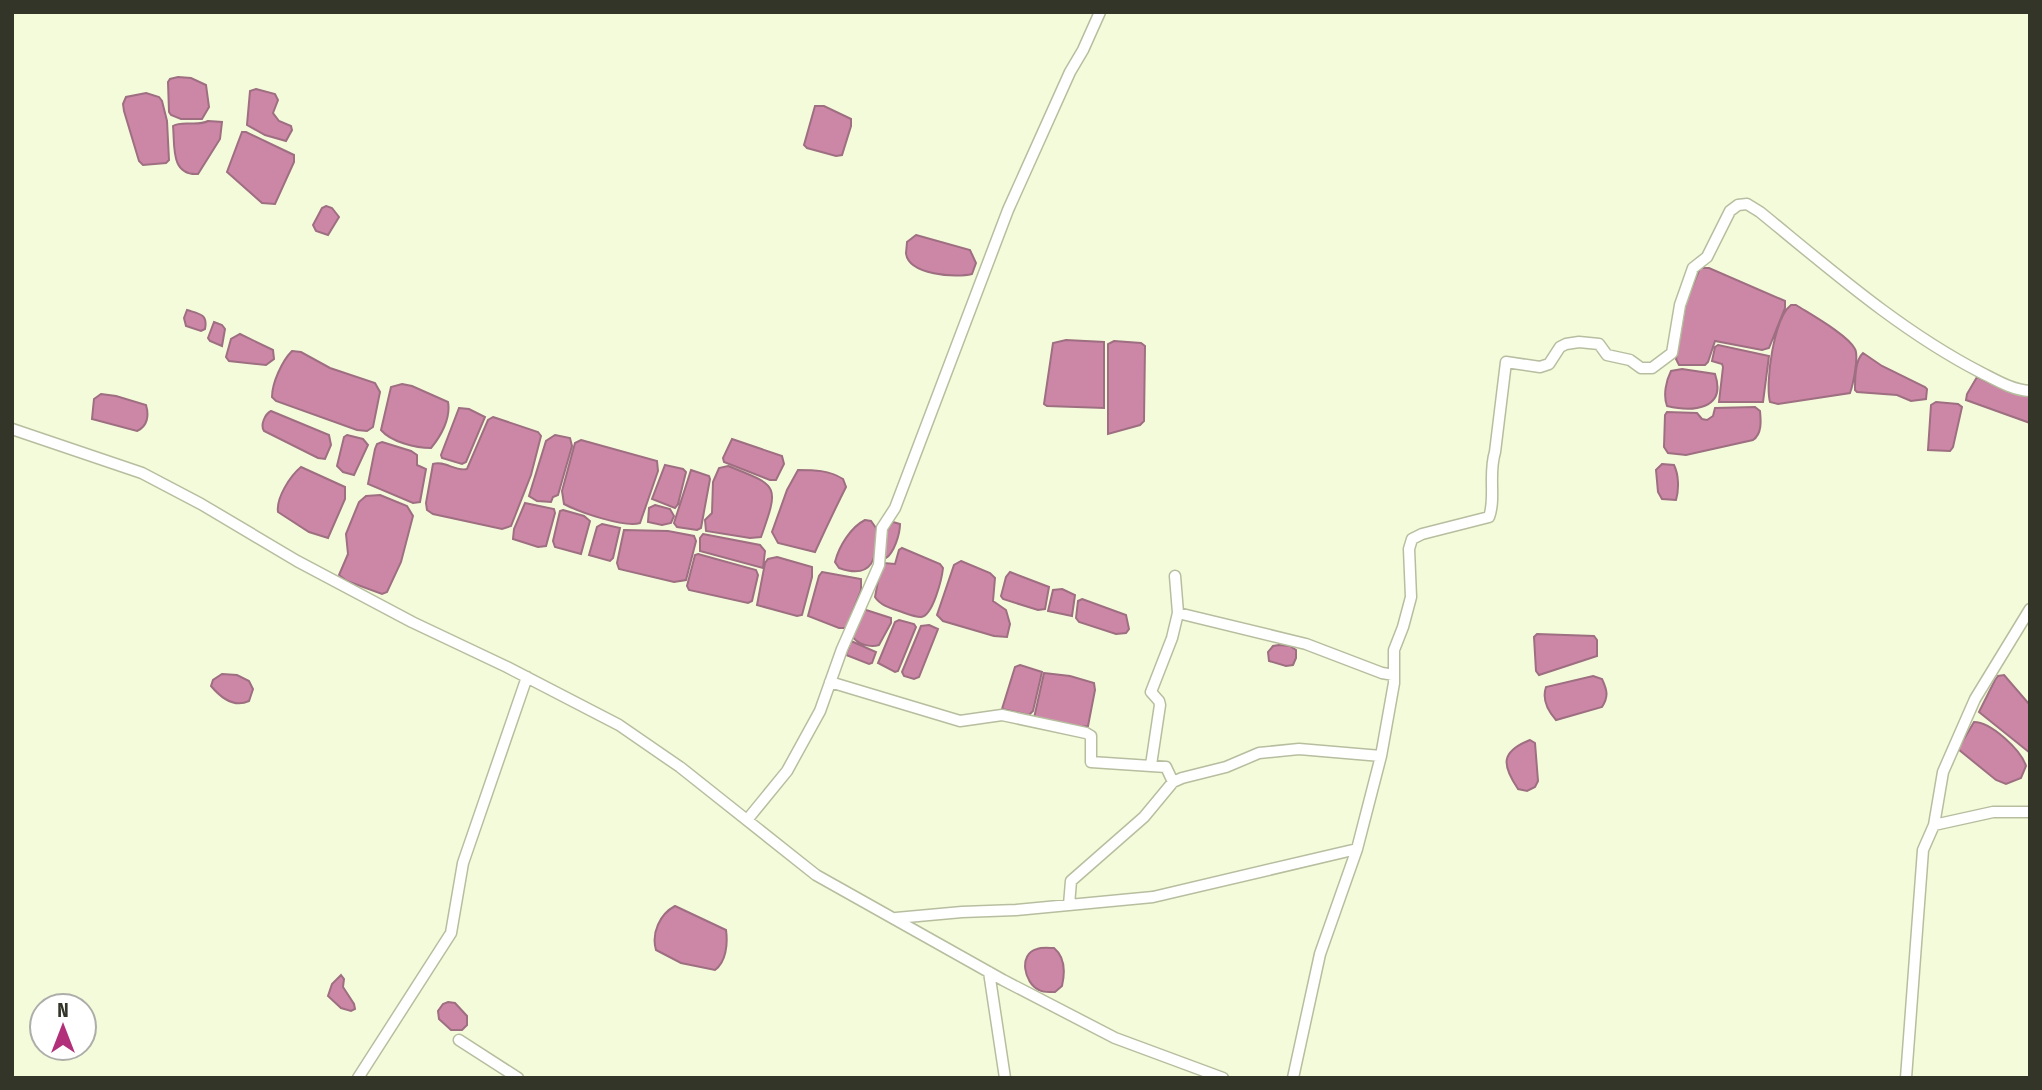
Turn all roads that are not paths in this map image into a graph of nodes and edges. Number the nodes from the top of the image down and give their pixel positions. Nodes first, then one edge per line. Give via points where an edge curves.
1 (1100, 12) edge
2 (2030, 391) edge
3 (12, 429) edge
4 (1175, 576) dead end
5 (2030, 609) edge
6 (1178, 612) junction
7 (1394, 676) junction
8 (527, 677) junction
9 (830, 682) junction
10 (1381, 755) junction
11 (1151, 765) junction
12 (1173, 782) junction
13 (2030, 811) edge
14 (747, 820) junction
15 (1934, 825) junction
16 (1357, 849) junction
17 (1069, 905) junction
18 (895, 918) junction
19 (989, 972) junction
20 (458, 1040) dead end
21 (358, 1078) edge
22 (518, 1078) edge
23 (1005, 1078) edge
24 (1223, 1078) edge
25 (1293, 1078) edge
26 (1906, 1078) edge

1 - 9 street via 1008,210 895,508 882,528 878,565
2 - 7 street via 2007,385 1947,354 1857,291 1753,206 1738,205 1730,211 1707,257 1693,268 1672,353 1665,360 1641,368 1630,359 1607,355 1599,344 1579,342 1560,347 1549,364 1540,367 1506,362 1490,466 1492,510 1489,517 1412,539 1410,597 1394,650
3 - 8 street via 142,474 412,622
4 - 6 street
5 - 15 street via 1975,699 1943,772
6 - 7 street via 1306,644
6 - 11 street via 1151,692 1160,705
7 - 10 street
8 - 14 street via 620,725
8 - 21 street via 463,863 451,933
9 - 11 street via 960,721 1002,715 1086,733 1091,736 1091,762
9 - 14 street via 820,711 787,771
10 - 12 street via 1299,748 1259,753
10 - 16 street
11 - 12 street via 1166,767
12 - 17 street via 1144,817 1071,881
13 - 15 street via 1993,812
14 - 18 street via 816,875
15 - 26 street via 1923,850
16 - 17 street via 1153,897
16 - 25 street via 1320,954
17 - 18 street
18 - 19 street
19 - 23 street
19 - 24 street via 1115,1038
20 - 22 street

